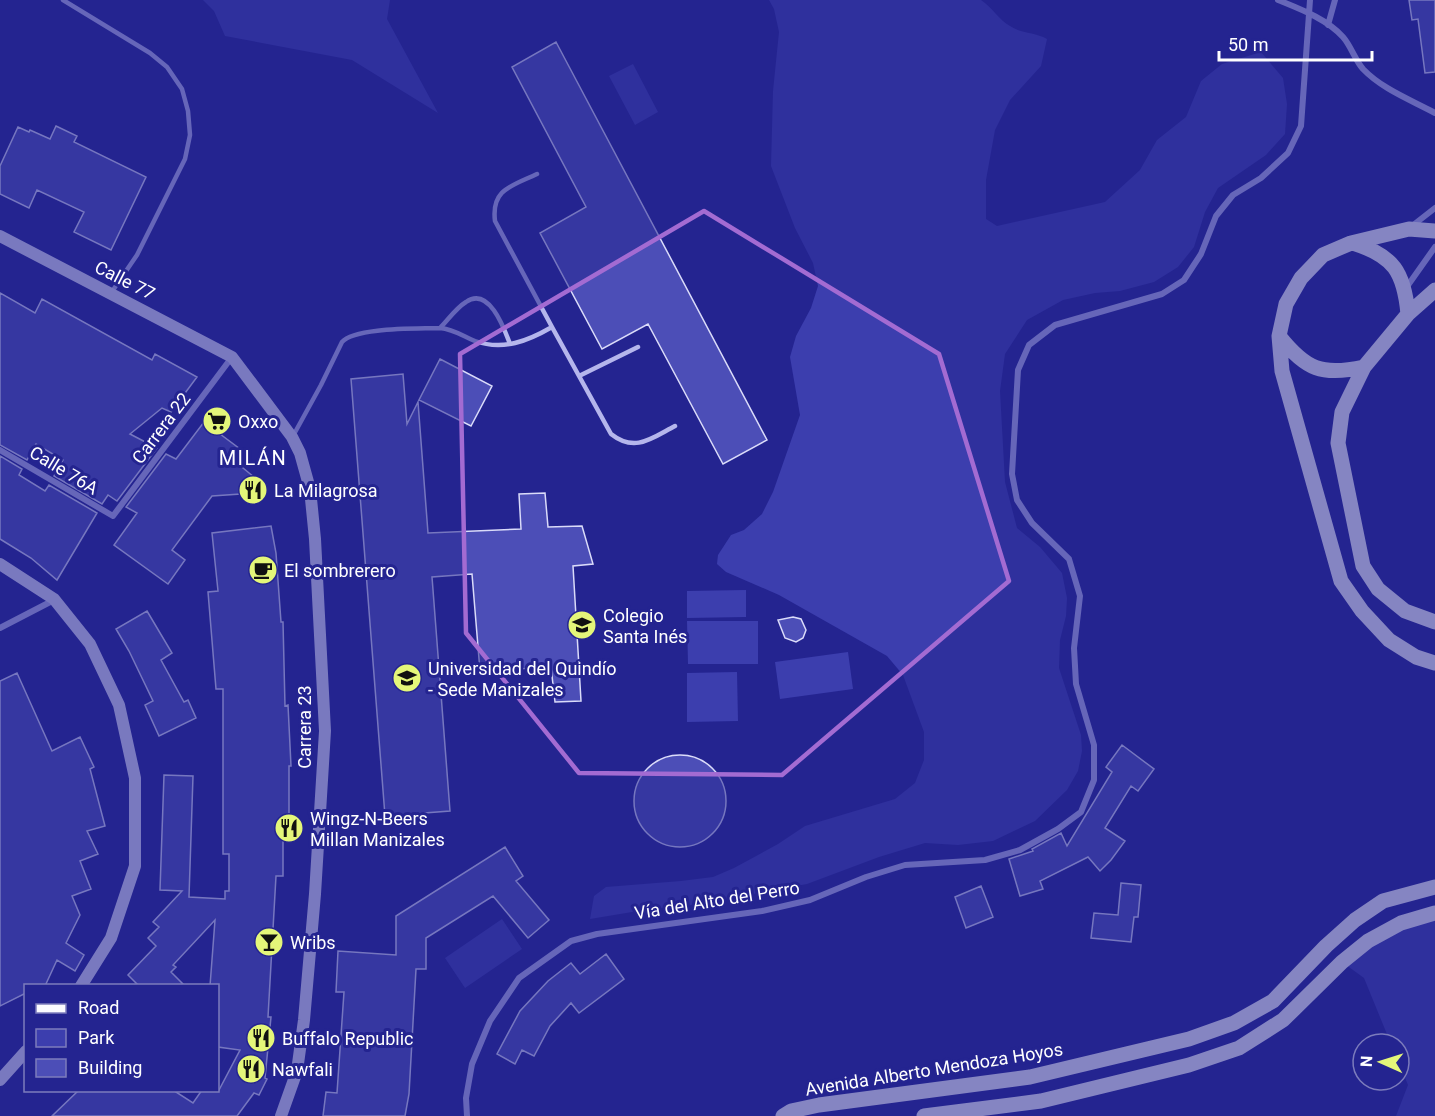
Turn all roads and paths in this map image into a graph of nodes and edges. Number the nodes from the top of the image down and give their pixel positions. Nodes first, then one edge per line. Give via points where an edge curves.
1 (63, 0) edge
2 (1278, 0) edge
3 (1310, 0) edge
4 (1335, 0) edge
5 (1309, 12) junction
6 (1328, 25) junction
7 (1435, 113) edge
8 (537, 174) dead end
9 (1435, 208) edge
10 (1409, 229) junction
11 (1435, 231) edge
12 (0, 236) edge
13 (1350, 243) junction
14 (1435, 247) edge
15 (1406, 289) junction
16 (1435, 290) edge
17 (111, 293) junction
18 (1408, 314) junction
19 (552, 327) junction
20 (440, 328) junction
21 (1280, 336) junction
22 (510, 344) junction
23 (638, 347) dead end
24 (232, 357) junction
25 (1364, 367) junction
26 (579, 376) junction
27 (675, 426) dead end
28 (292, 437) junction
29 (0, 450) edge
30 (113, 516) joint
31 (0, 564) edge
32 (54, 599) junction
33 (1435, 622) edge
34 (0, 628) edge
35 (1435, 663) edge
36 (1435, 887) edge
37 (1435, 913) edge
38 (82, 984) edge
39 (24, 1053) edge
40 (0, 1080) edge
41 (281, 1116) edge
42 (467, 1116) edge
43 (783, 1116) edge
44 (924, 1116) edge

1 - 17 lane via 168,67 182,89 188,111 190,135 185,159 137,255
2 - 5 street
3 - 5 street, Vía del Alto del Perro
4 - 6 street
5 - 6 street
5 - 42 street, Vía del Alto del Perro via 1301,126 1288,153 1227,202 1184,280 1162,294 1055,325 1029,345 1018,370 1012,474 1017,500 1032,523 1070,560 1080,596 1074,648 1076,684 1094,745 1094,780 1081,812 1020,850 986,860 906,866 801,903 571,941 519,978 490,1020 472,1064
6 - 7 street via 1343,37 1362,68 1384,86
8 - 19 lane via 501,191 494,212 495,222
9 - 10 street
10 - 11 main road
10 - 13 main road
12 - 17 main road, Calle 77
13 - 15 main road via 1374,250 1394,266
13 - 21 main road via 1323,255 1301,278 1286,304
14 - 15 street
15 - 18 main road
16 - 18 main road
17 - 24 main road, Calle 77
18 - 25 main road
19 - 22 lane
19 - 26 lane
20 - 22 lane via 486,344
20 - 22 lane via 465,302 473,298 482,300 494,308
20 - 28 lane via 346,337
21 - 25 main road via 1294,356 1316,368 1340,372
21 - 35 main road via 1282,371 1341,581 1389,640 1416,657
23 - 26 lane
24 - 28 main road, Carrera 23
24 - 30 street, Carrera 22
25 - 33 main road via 1342,412 1338,443 1363,566 1378,590 1396,604
26 - 27 lane via 611,434 619,440 641,443
28 - 41 main road, Carrera 23 via 310,489 325,731 304,1020 297,1071
29 - 30 street, Calle 76A
31 - 32 main road
32 - 34 street
32 - 38 main road via 90,644 119,705 135,778 135,866 111,938
36 - 43 main road, Avenida Alberto Mendoza Hoyos via 1383,901 1326,946 1273,1001 1234,1023 1189,1039 1030,1077 819,1105
37 - 44 main road via 1401,923 1368,941 1283,1020 1239,1048 1189,1065 1041,1101
39 - 40 main road

